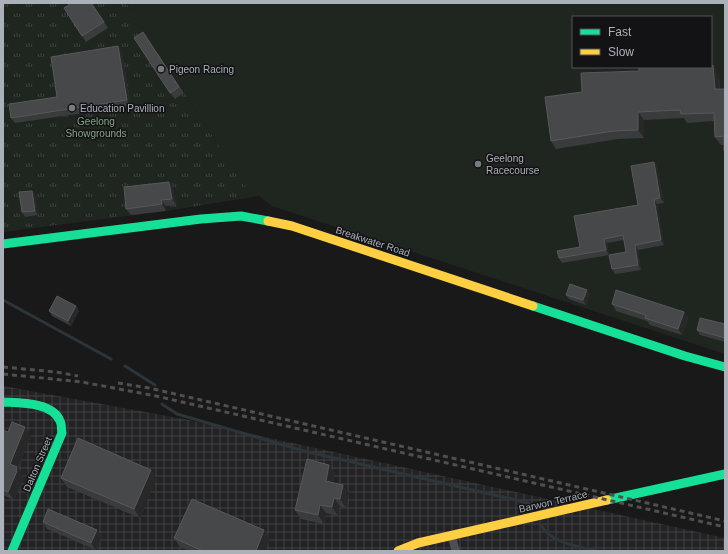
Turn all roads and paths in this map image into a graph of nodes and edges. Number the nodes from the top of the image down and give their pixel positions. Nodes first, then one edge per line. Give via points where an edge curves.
1 (3, 244) edge
2 (706, 362) junction
3 (725, 367) edge
4 (725, 372) edge
5 (3, 402) edge
6 (725, 473) edge
7 (451, 535) junction
8 (12, 551) edge
9 (398, 551) edge
10 (456, 551) edge

1 - 2 street, Breakwater Road via 201,219 241,216 260,219 292,226
2 - 3 street, Breakwater Road
2 - 4 street
5 - 8 street, Dalton Street via 47,408 54,412 61,422 62,433
6 - 7 street, Barwon Terrace
7 - 9 street, Barwon Terrace
7 - 10 street

